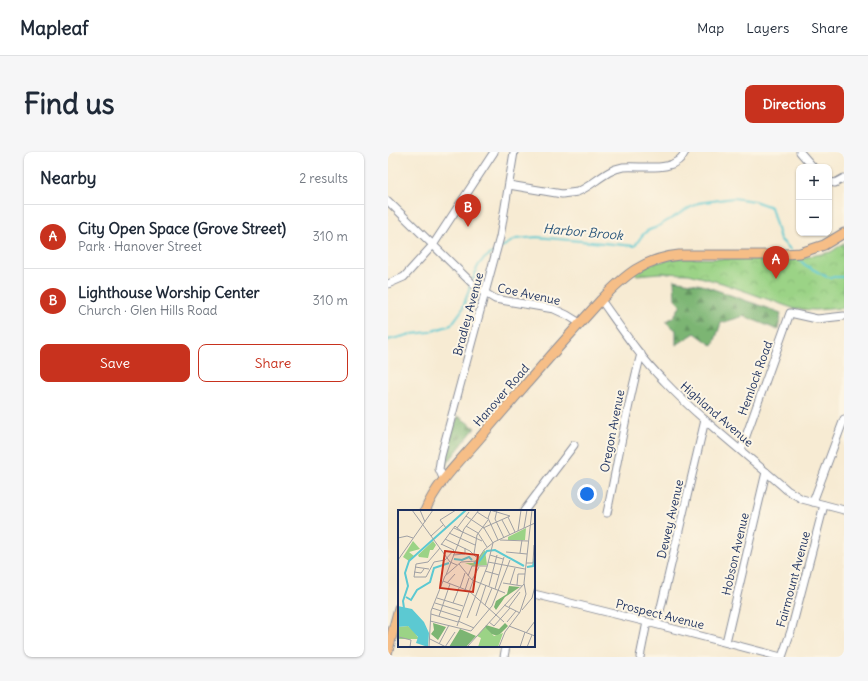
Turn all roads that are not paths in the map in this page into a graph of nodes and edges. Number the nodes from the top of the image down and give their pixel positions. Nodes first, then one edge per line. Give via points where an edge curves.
1 (494, 152) edge
2 (514, 152) edge
3 (685, 152) edge
4 (800, 152) edge
5 (810, 164) edge
6 (844, 178) edge
7 (832, 182) edge
8 (509, 185) junction
9 (388, 201) edge
10 (844, 233) edge
11 (433, 244) junction
12 (388, 284) edge
13 (485, 294) junction
14 (600, 300) junction
15 (844, 316) edge
16 (580, 323) junction
17 (641, 354) junction
18 (844, 419) edge
19 (705, 420) junction
20 (574, 445) dead end
21 (741, 450) junction
22 (766, 472) junction
23 (444, 480) junction
24 (813, 502) junction
25 (824, 505) junction
26 (426, 510) edge
27 (525, 510) edge
28 (844, 510) edge
29 (607, 513) dead end
30 (535, 594) edge
31 (398, 612) edge
32 (647, 622) junction
33 (657, 624) junction
34 (726, 642) junction
35 (506, 647) edge
36 (388, 650) edge
37 (504, 657) edge
38 (640, 657) edge
39 (781, 657) edge

1 - 11 street
2 - 8 street, Bradley Avenue
3 - 8 street via 677,161 662,167 614,170 578,192 562,194
4 - 5 street
6 - 7 street
8 - 13 street, Bradley Avenue via 504,220
9 - 11 street, Coe Avenue
10 - 14 main road, Hanover Road via 812,250 793,254 694,254 666,257 647,263 629,273
11 - 12 street via 404,277
11 - 13 street, Coe Avenue
13 - 16 street, Coe Avenue via 499,300 554,309
13 - 23 street, Bradley Avenue via 441,456 439,469
14 - 16 main road, Hanover Road
14 - 17 street, Highland Avenue
15 - 21 street, Hemlock Road via 817,319 790,314
16 - 23 main road, Hanover Road
17 - 19 street, Highland Avenue via 663,380
17 - 29 street, Oregon Avenue
18 - 24 street
19 - 21 street, Highland Avenue
19 - 33 street, Dewey Avenue
20 - 27 street
21 - 22 street, Highland Avenue
22 - 24 street, Highland Avenue via 794,495
22 - 34 street, Hobson Avenue
23 - 26 main road, Hanover Road
24 - 25 street, Highland Avenue
25 - 28 street, Highland Avenue
25 - 39 street, Fairmount Avenue via 791,631
30 - 32 street, Prospect Avenue
31 - 36 main road
32 - 33 street, Prospect Avenue
32 - 38 street
33 - 34 street, Prospect Avenue
34 - 39 street, Prospect Avenue
35 - 37 street

